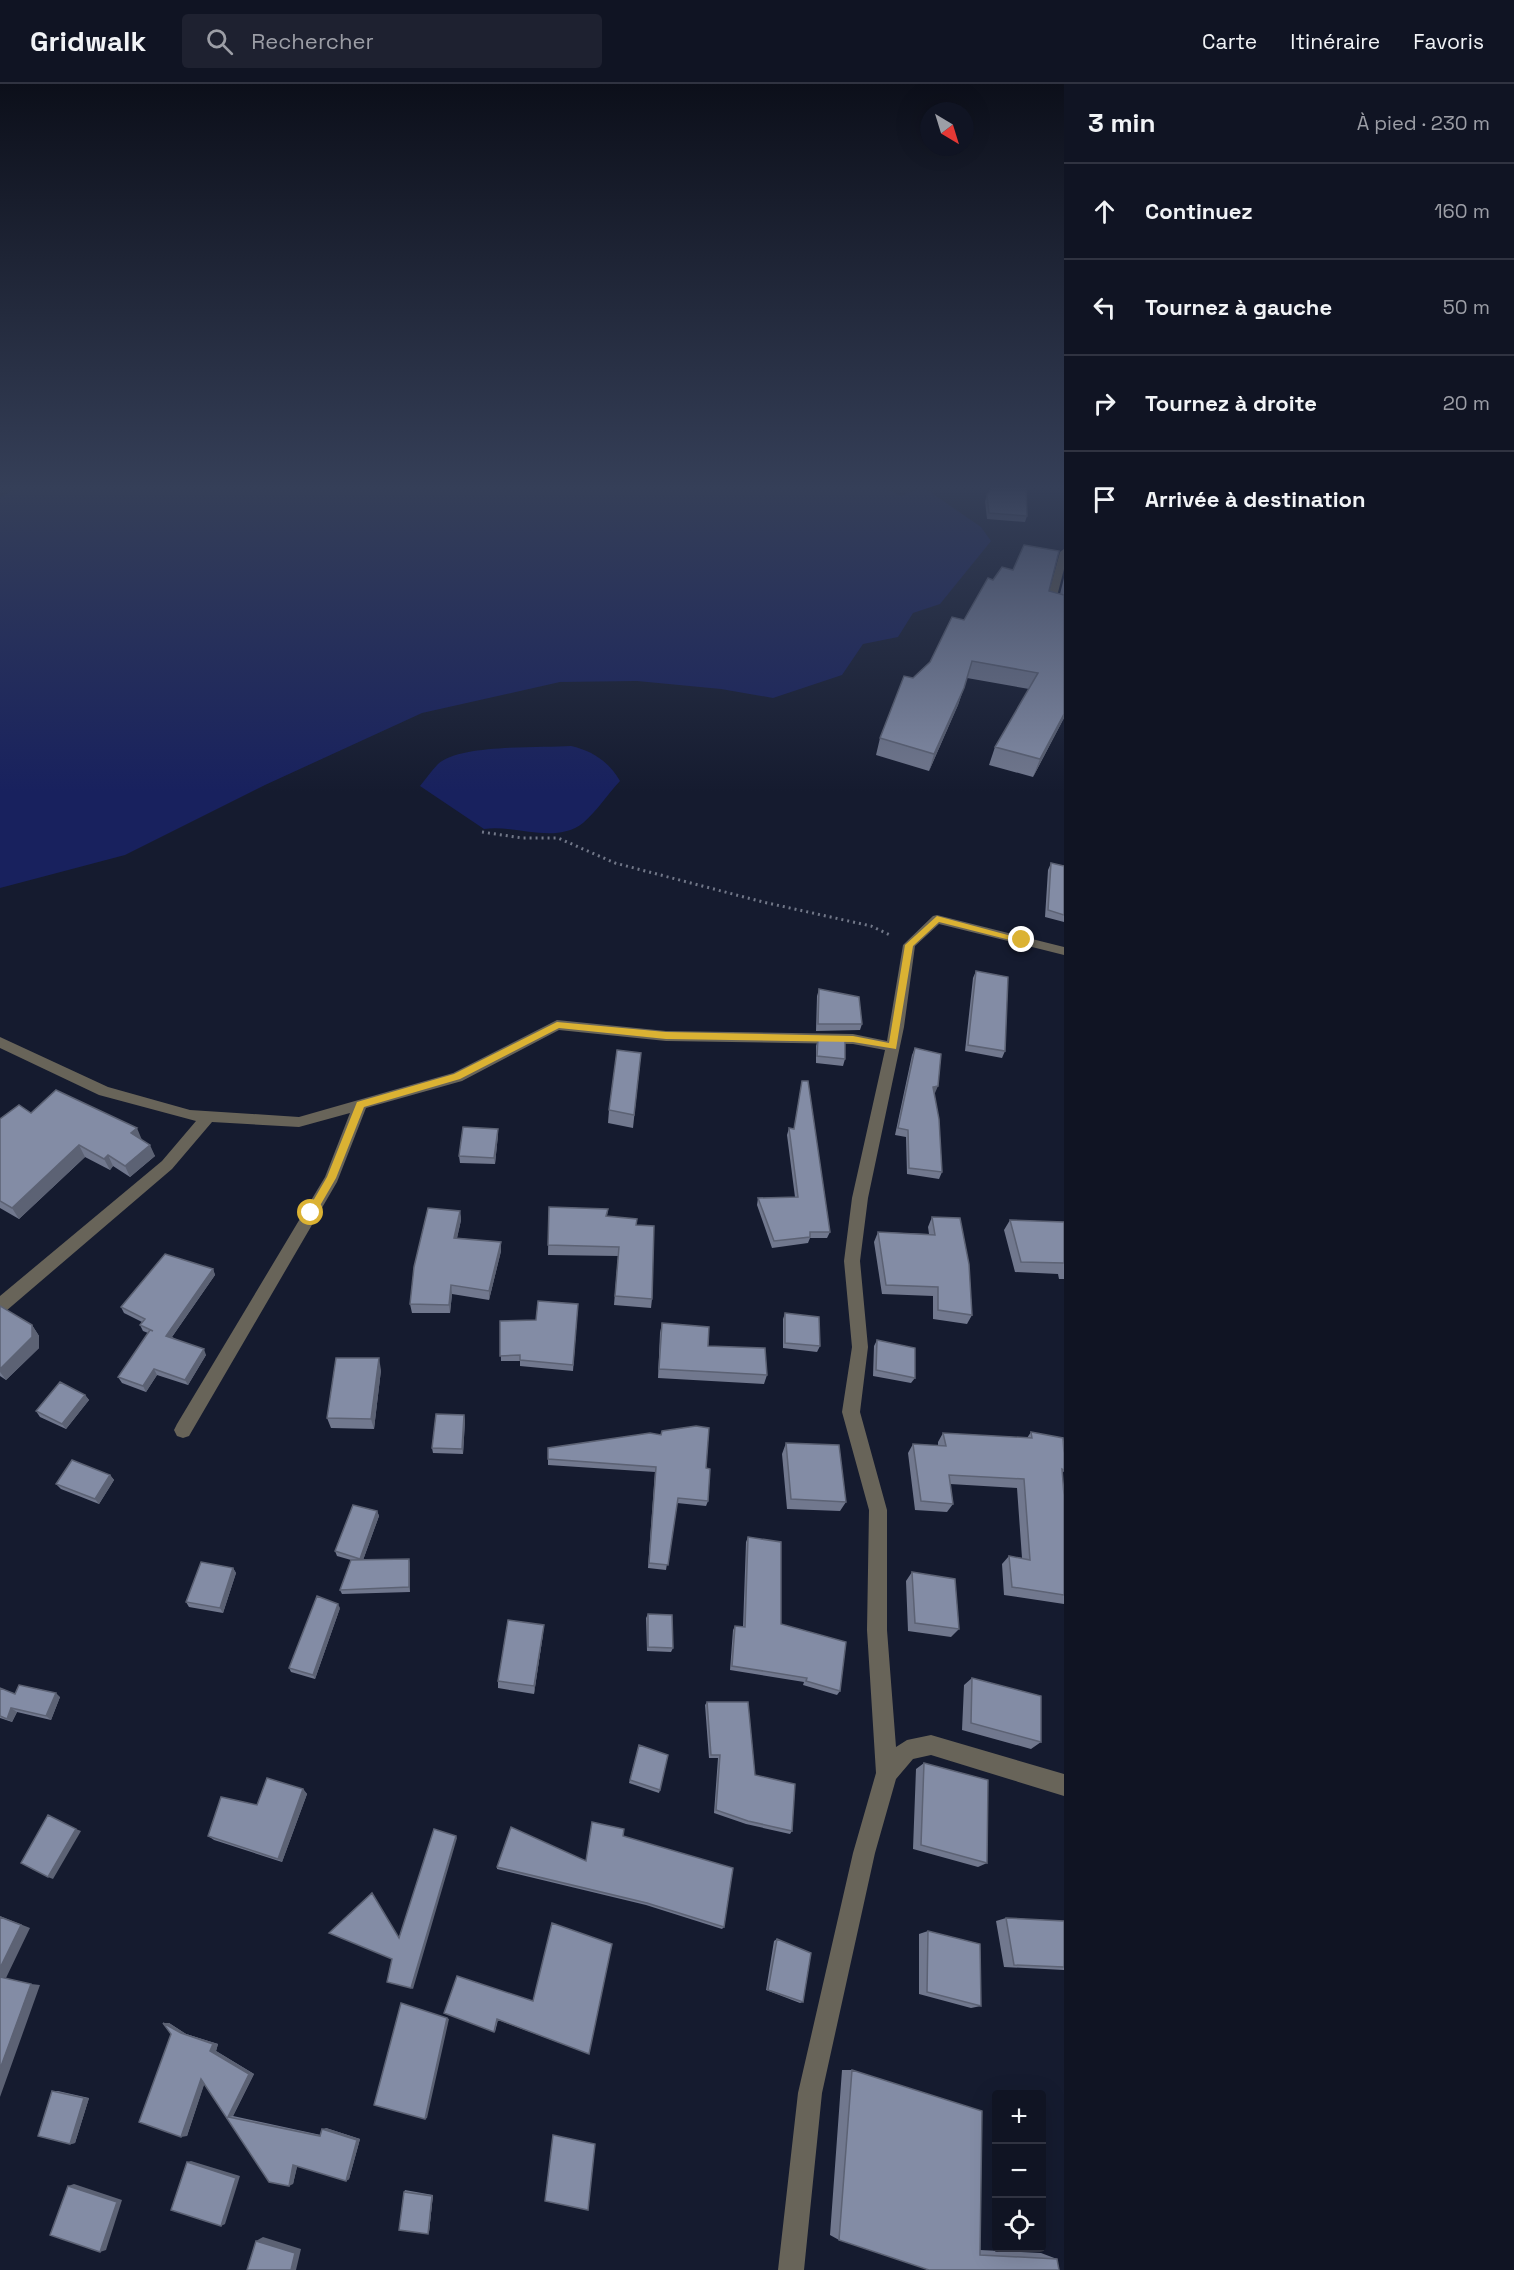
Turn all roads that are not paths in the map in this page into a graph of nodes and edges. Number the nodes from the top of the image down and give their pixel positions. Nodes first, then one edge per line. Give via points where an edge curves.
1 (1055, 588) edge
2 (1064, 609) edge
3 (1064, 951) edge
4 (0, 1042) edge
5 (893, 1047) junction
6 (360, 1105) junction
7 (208, 1116) junction
8 (0, 1306) edge
9 (183, 1430) dead end
10 (887, 1773) junction
11 (1064, 1785) edge
12 (791, 2270) edge

1 - 2 street via 1050,606
3 - 5 street via 937,919 909,945
4 - 7 street via 104,1091 190,1115
5 - 6 street via 853,1039 666,1036 557,1025 457,1077
5 - 10 street via 860,1198 852,1261 860,1347 851,1412 878,1510 877,1630
6 - 7 street via 299,1122
6 - 9 street via 332,1178
7 - 8 street via 167,1165
10 - 11 street via 907,1750 931,1745
10 - 12 street via 864,1853 810,2093

